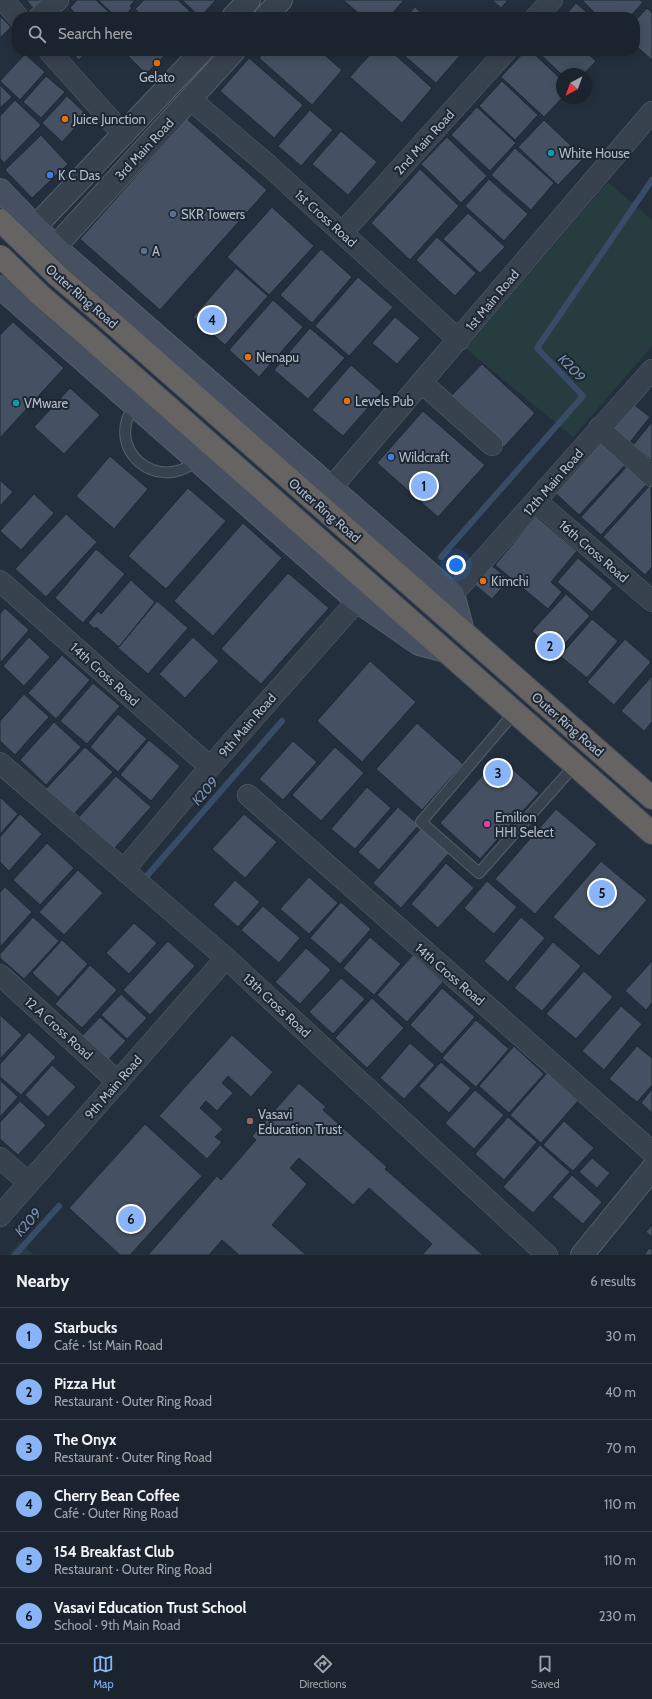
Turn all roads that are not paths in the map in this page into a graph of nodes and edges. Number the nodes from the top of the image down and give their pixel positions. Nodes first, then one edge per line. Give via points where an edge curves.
1 (3, 0) edge
2 (58, 0) edge
3 (249, 0) edge
4 (281, 0) edge
5 (552, 0) edge
6 (14, 12) edge
7 (45, 12) edge
8 (238, 12) edge
9 (270, 12) edge
10 (541, 12) edge
11 (53, 56) edge
12 (197, 56) edge
13 (229, 56) edge
14 (501, 56) edge
15 (190, 99) junction
16 (652, 112) edge
17 (124, 135) junction
18 (0, 190) edge
19 (0, 220) edge
20 (35, 227) junction
21 (342, 233) junction
22 (55, 247) junction
23 (0, 256) edge
24 (0, 263) edge
25 (2, 293) edge
26 (459, 340) junction
27 (652, 370) edge
28 (422, 383) junction
29 (134, 406) junction
30 (599, 428) junction
31 (492, 445) dead end
32 (196, 460) junction
33 (652, 476) edge
34 (332, 487) junction
35 (536, 501) junction
36 (0, 581) edge
37 (453, 594) junction
38 (357, 601) junction
39 (652, 601) edge
40 (462, 631) junction
41 (445, 651) junction
42 (515, 712) junction
43 (0, 763) edge
44 (575, 765) junction
45 (210, 767) junction
46 (248, 795) dead end
47 (652, 798) edge
48 (652, 832) edge
49 (124, 870) junction
50 (226, 958) junction
51 (0, 975) edge
52 (118, 1082) junction
53 (652, 1152) edge
54 (0, 1158) edge
55 (652, 1169) edge
56 (29, 1183) junction
57 (0, 1216) edge
58 (547, 1255) edge
59 (582, 1255) edge

1 - 6 street
2 - 7 street
3 - 8 street
4 - 9 street
5 - 10 street
11 - 17 street
12 - 17 street, 3rd Main Road
13 - 15 street, 3rd Main Road
14 - 21 street, 2nd Main Road
15 - 21 street, 1st Cross Road via 268,165
15 - 22 street, 3rd Main Road
16 - 26 street, 1st Main Road
17 - 20 street, 3rd Main Road
18 - 20 main road
19 - 40 highway, Outer Ring Road, bridge via 59,277
20 - 22 main road
20 - 24 main road
21 - 26 street, 1st Cross Road
22 - 25 main road
22 - 34 main road
23 - 41 highway, Outer Ring Road, bridge via 40,295
25 - 29 main road, Outer Ring Road
26 - 28 street, 1st Main Road
27 - 30 street, 12th Main Road
28 - 31 street
28 - 34 street, 1st Main Road
29 - 32 main road, Outer Ring Road
29 - 32 lane via 126,419 125,430 130,452 138,462 156,472 166,473 177,472
30 - 33 street
30 - 35 street, 12th Main Road
32 - 38 main road, Outer Ring Road
34 - 37 main road
35 - 37 street, 12th Main Road
35 - 39 street, 16th Cross Road
36 - 45 street, 14th Cross Road
37 - 40 main road
38 - 41 main road, Outer Ring Road via 419,644
38 - 45 street, 9th Main Road
40 - 47 highway, Outer Ring Road
41 - 42 highway, Outer Ring Road
42 - 44 highway, Outer Ring Road
42 - 44 lane via 421,822 467,863 479,873
43 - 49 street, 13th Cross Road
44 - 48 highway, Outer Ring Road
45 - 49 street, 9th Main Road
46 - 53 street, 14th Cross Road
49 - 50 street, 13th Cross Road
50 - 52 street, 9th Main Road
50 - 58 street, 13th Cross Road
51 - 52 street, 12 A Cross Road
52 - 56 street, 9th Main Road
54 - 56 street
55 - 59 street
56 - 57 street, 9th Main Road

